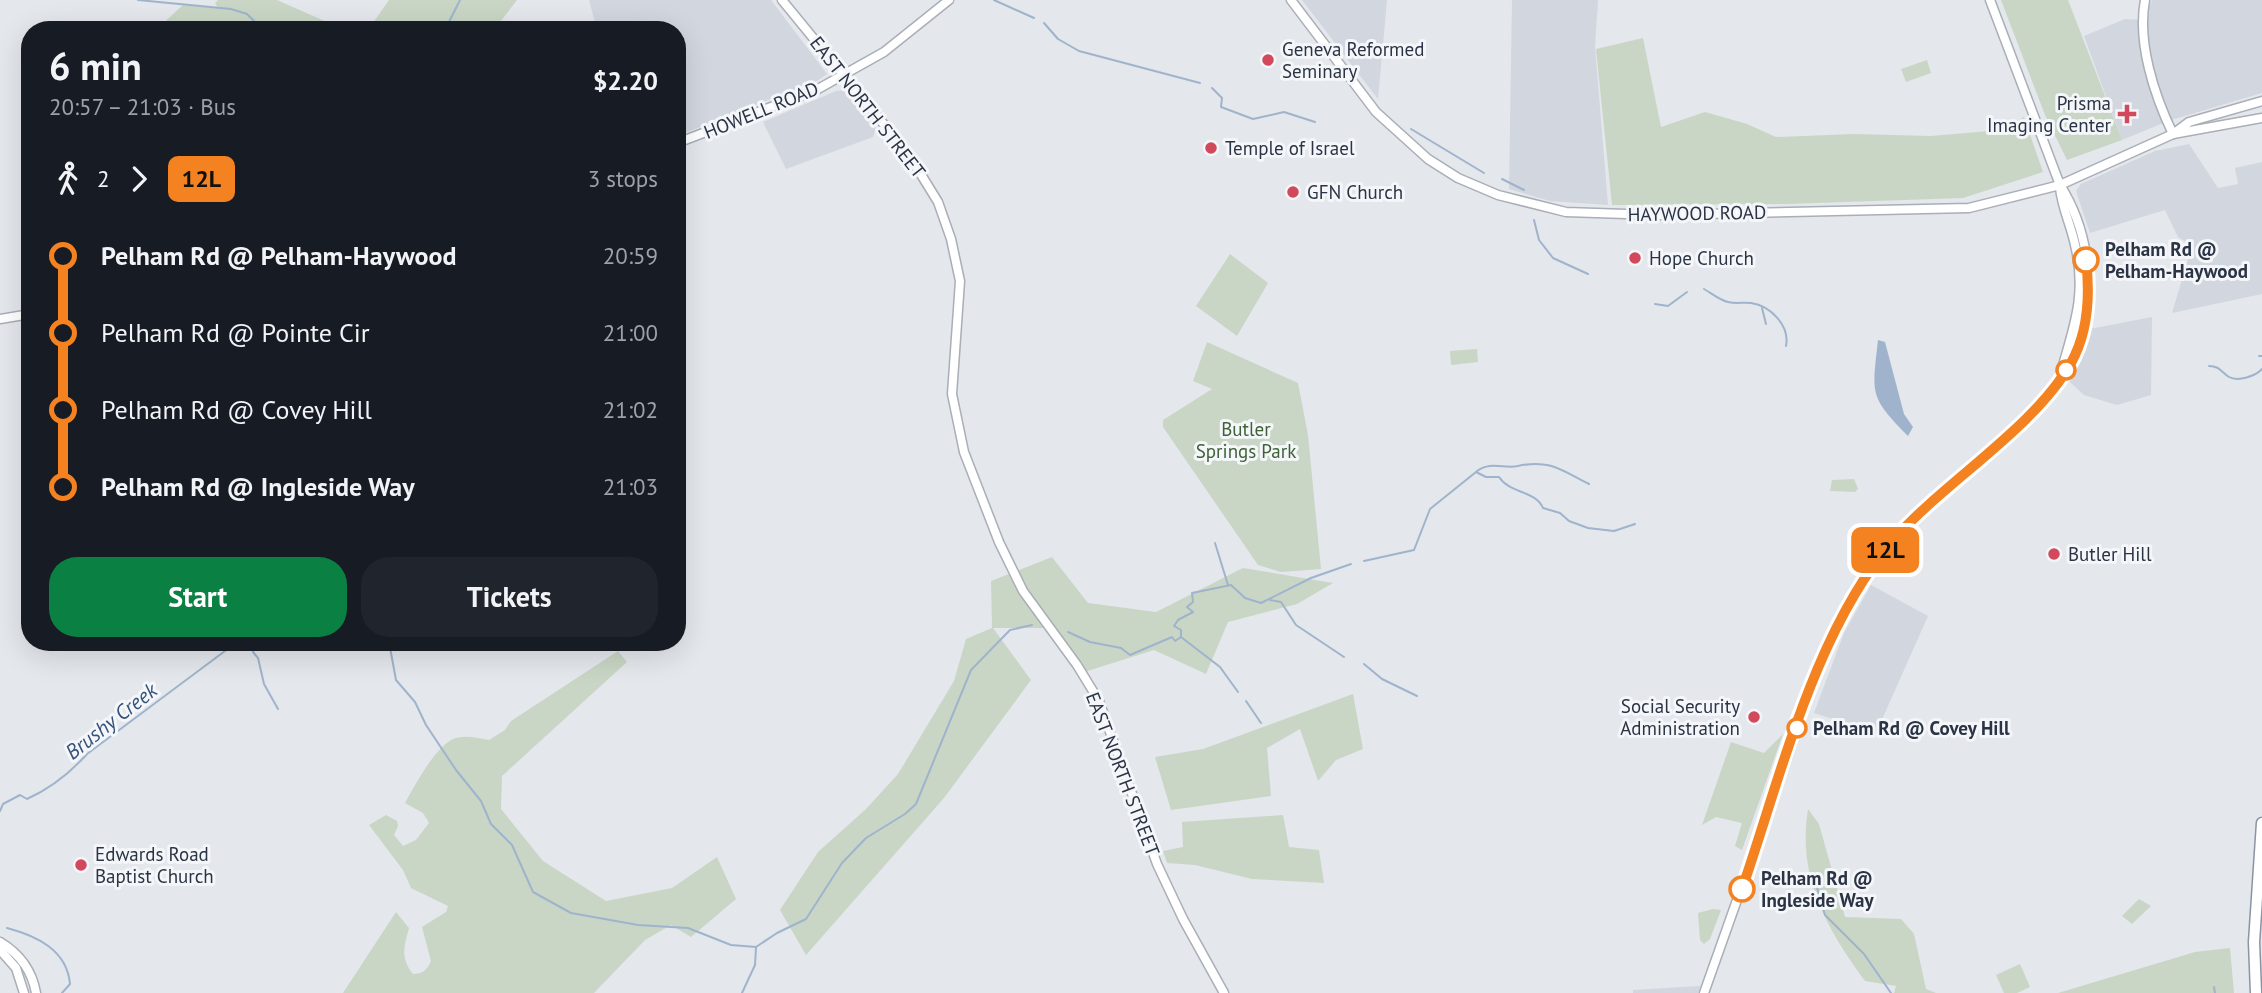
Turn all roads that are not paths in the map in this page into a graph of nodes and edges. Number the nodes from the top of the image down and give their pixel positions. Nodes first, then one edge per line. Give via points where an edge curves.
1 (782, 0) edge
2 (949, 0) edge
3 (1291, 0) edge
4 (1990, 0) edge
5 (2145, 0) edge
6 (844, 75) junction
7 (2262, 102) edge
8 (2262, 118) edge
9 (2173, 134) junction
10 (686, 140) edge
11 (2060, 185) junction
12 (21, 316) edge
13 (0, 319) edge
14 (2262, 823) edge
15 (0, 942) edge
16 (0, 950) edge
17 (24, 993) edge
18 (36, 993) edge
19 (1224, 993) edge
20 (1704, 993) edge
21 (2256, 993) edge

1 - 6 main road, EAST NORTH STREET
2 - 6 main road via 884,52
3 - 11 main road, HAYWOOD ROAD via 1397,134 1458,178 1542,207 1643,215 1951,209 2002,202
4 - 11 main road
5 - 9 main road via 2144,39
6 - 10 main road, HOWELL ROAD
6 - 19 main road, EAST NORTH STREET via 919,169 945,220 960,281 952,394 964,452 999,542 1024,591 1099,701 1167,886
7 - 9 main road, HAYWOOD ROAD via 2191,122
8 - 9 main road, HAYWOOD ROAD
9 - 11 main road, HAYWOOD ROAD
11 - 20 main road via 2081,230 2088,289 2082,334 2071,364 2031,412 1901,532 1845,609 1805,704
12 - 13 main road
14 - 21 highway via 2254,943
15 - 18 main road via 32,974
16 - 17 main road via 13,963

